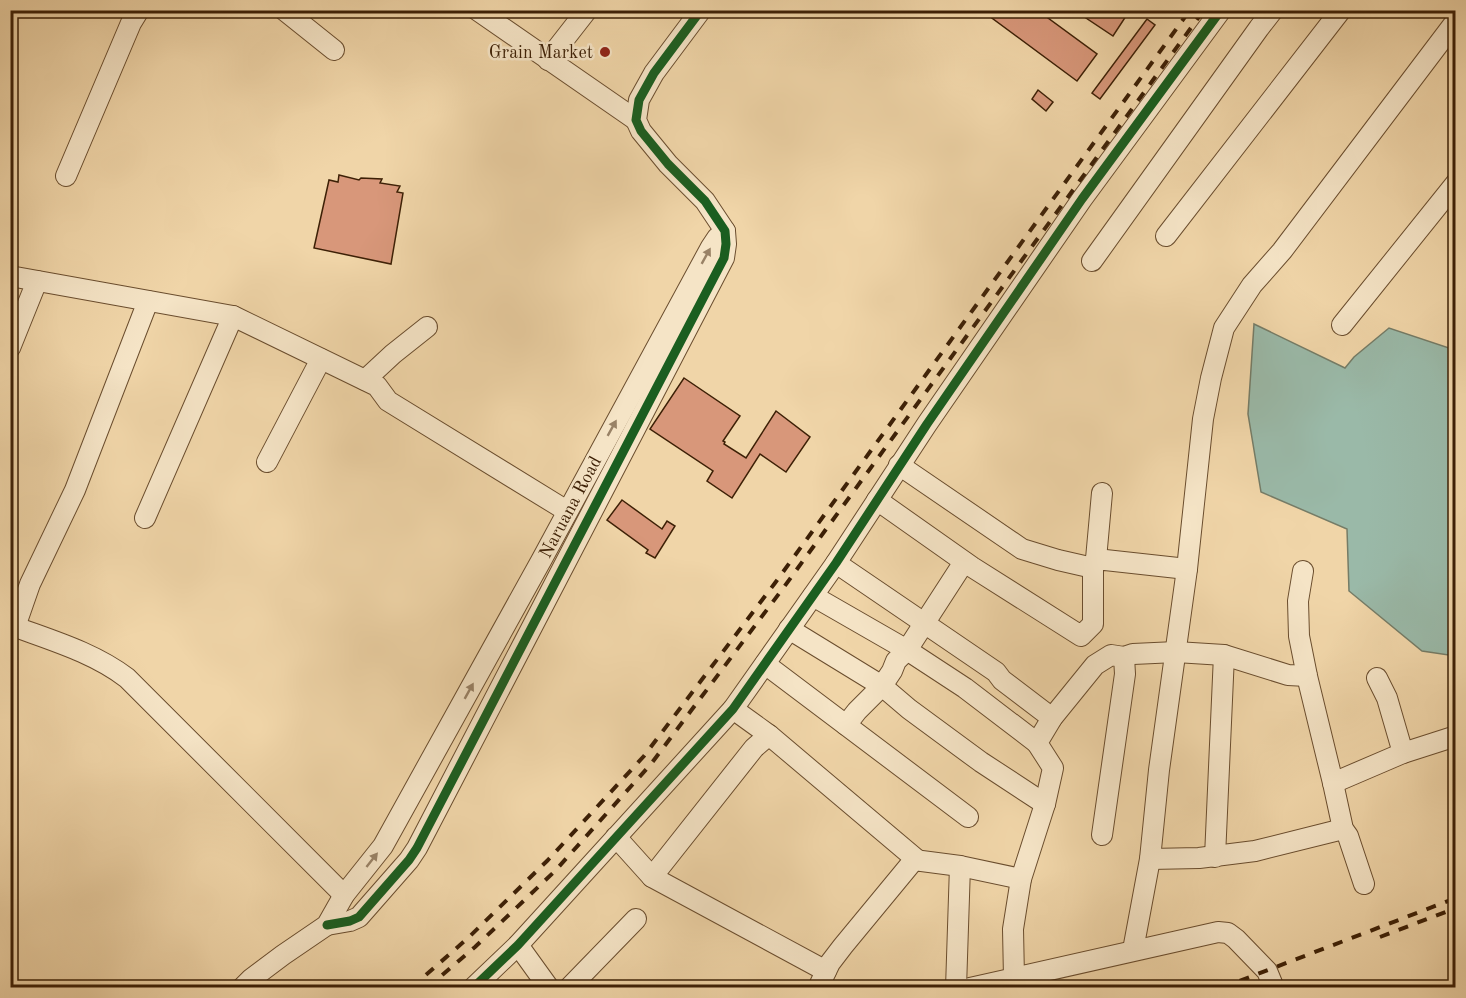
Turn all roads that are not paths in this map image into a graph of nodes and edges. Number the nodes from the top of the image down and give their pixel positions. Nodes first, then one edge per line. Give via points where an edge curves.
1 (139, 10) edge
2 (284, 10) edge
3 (477, 10) edge
4 (586, 10) edge
5 (701, 10) edge
6 (1221, 10) edge
7 (1273, 10) edge
8 (1341, 10) edge
9 (1455, 21) edge
10 (334, 50) dead end
11 (548, 60) junction
12 (636, 120) junction
13 (66, 176) dead end
14 (1455, 183) edge
15 (725, 231) junction
16 (1166, 236) dead end
17 (1092, 261) dead end
18 (10, 276) edge
19 (37, 281) junction
20 (148, 301) junction
21 (233, 316) junction
22 (1342, 325) dead end
23 (427, 327) dead end
24 (10, 348) edge
25 (321, 359) junction
26 (365, 380) junction
27 (267, 462) dead end
28 (899, 465) junction
29 (1102, 493) dead end
30 (877, 500) junction
31 (567, 511) junction
32 (145, 518) dead end
33 (964, 562) junction
34 (836, 563) junction
35 (1095, 564) junction
36 (1187, 569) junction
37 (1303, 571) dead end
38 (813, 596) junction
39 (925, 624) junction
40 (13, 626) edge
41 (789, 630) junction
42 (907, 650) junction
43 (1176, 652) junction
44 (1224, 655) junction
45 (1124, 657) junction
46 (765, 664) junction
47 (1306, 676) junction
48 (1377, 678) dead end
49 (882, 686) junction
50 (733, 709) junction
51 (1052, 718) junction
52 (846, 725) junction
53 (769, 735) junction
54 (1455, 736) edge
55 (1036, 743) junction
56 (1403, 753) junction
57 (1334, 783) junction
58 (1045, 804) junction
59 (968, 817) dead end
60 (1343, 829) junction
61 (1102, 835) dead end
62 (616, 837) junction
63 (1215, 857) junction
64 (916, 859) junction
65 (1150, 859) junction
66 (960, 866) junction
67 (652, 877) junction
68 (1021, 879) junction
69 (1364, 884) dead end
70 (344, 895) junction
71 (636, 919) dead end
72 (327, 926) junction
73 (518, 945) junction
74 (1133, 950) junction
75 (1014, 978) junction
76 (822, 979) edge
77 (242, 987) edge
78 (473, 987) edge
79 (549, 987) edge
80 (569, 987) edge
81 (956, 987) edge
82 (970, 987) edge
83 (1274, 987) edge

1 - 13 street
2 - 10 street
3 - 11 street
4 - 11 street
5 - 12 street via 654,73 639,100
6 - 28 street via 1082,199
7 - 17 street
8 - 16 street
9 - 36 street via 1282,251 1252,285 1224,328 1203,419
11 - 12 street
12 - 15 street via 668,164 705,201
14 - 22 street
31 -> 15 street, Naruana Road via 711,247
15 - 72 street via 723,262 417,848 359,917
18 - 19 street
19 - 20 street
19 - 24 street
20 - 21 street
20 - 40 street via 75,490
21 - 25 street
21 - 32 street
23 - 26 street
25 - 26 street
25 - 27 street
26 - 31 street via 377,386 388,400
28 - 30 street
28 - 35 street via 1022,549 1058,560
29 - 35 street
30 - 33 street
30 - 34 street
70 -> 31 street, Naruana Road via 384,846
33 - 35 street via 1081,636 1093,624
33 - 39 street
34 - 38 street
34 - 39 street
35 - 36 street
36 - 43 street
37 - 47 street via 1298,601 1299,636
38 - 41 street
38 - 42 street
39 - 42 street
39 - 51 street via 996,672
40 - 70 street via 95,657 128,678
41 - 46 street
41 - 49 street
42 - 49 street
42 - 55 street via 965,688
43 - 44 street
43 - 45 street
43 - 65 street
44 - 47 street via 1288,675
44 - 63 street
45 - 51 street via 1111,655 1095,665
45 - 61 street via 1125,674
46 - 50 street
46 - 52 street
47 - 57 street
48 - 56 street
49 - 52 street
49 - 58 street via 981,762
50 - 53 street
50 - 62 street
51 - 55 street
52 - 59 street
53 - 64 street
53 - 67 street via 754,748
54 - 56 street
55 - 58 street via 1053,768
56 - 57 street
57 - 60 street
58 - 68 street
60 - 63 street via 1255,852
60 - 69 street
62 - 67 street
62 - 73 street
63 - 65 street
64 - 66 street
64 - 76 street via 843,946
65 - 74 street
66 - 68 street
66 - 81 street
67 - 76 street
68 - 75 street via 1013,929
70 - 72 street, Naruana Road
71 - 80 street
72 - 77 street, Naruana Road
73 - 78 street
73 - 79 street
74 - 75 street
74 - 83 street via 1209,933 1228,933 1267,971
75 - 82 street

